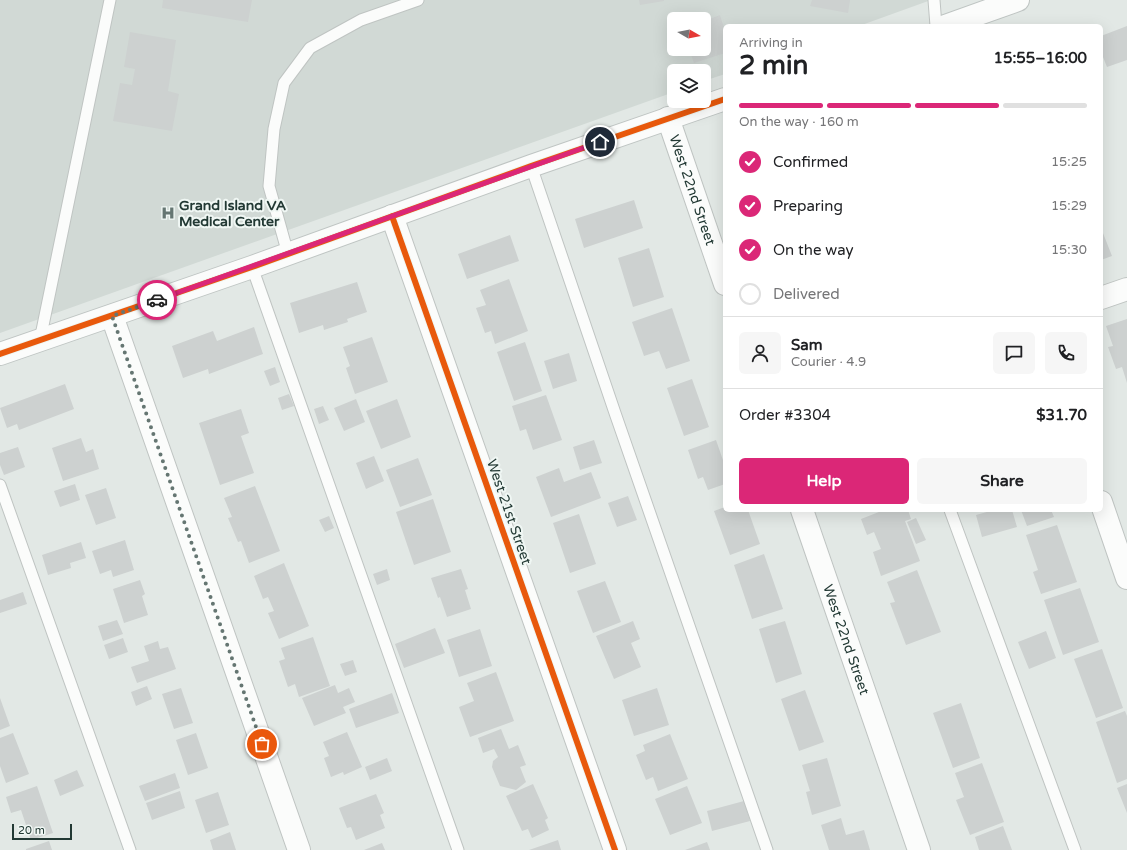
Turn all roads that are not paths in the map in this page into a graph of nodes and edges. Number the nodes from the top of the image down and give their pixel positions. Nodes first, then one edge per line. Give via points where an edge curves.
1 (110, 0) edge
2 (418, 0) edge
3 (934, 0) edge
4 (1018, 0) edge
5 (936, 24) edge
6 (951, 24) edge
7 (723, 100) edge
8 (668, 118) junction
9 (531, 166) junction
10 (392, 216) junction
11 (288, 254) junction
12 (252, 267) junction
13 (723, 278) edge
14 (1127, 289) edge
15 (1103, 297) edge
16 (112, 316) junction
17 (40, 340) junction
18 (0, 354) edge
19 (0, 485) edge
20 (1103, 508) edge
21 (803, 512) edge
22 (951, 512) edge
23 (1127, 578) edge
24 (130, 850) edge
25 (299, 850) edge
26 (458, 850) edge
27 (616, 850) edge
28 (767, 850) edge
29 (919, 850) edge
30 (1075, 850) edge

1 - 17 lane
2 - 11 lane via 361,20 310,48 284,83 274,129 269,186
3 - 5 lane
4 - 6 street
7 - 8 street
8 - 9 street
8 - 13 street, West 22nd Street
9 - 10 street
9 - 28 lane
10 - 11 street
10 - 27 street, West 21st Street
11 - 12 street
12 - 16 street
12 - 26 lane
14 - 15 street
16 - 17 street
16 - 25 street
17 - 18 street
19 - 24 lane
20 - 23 street
21 - 29 street, West 22nd Street
22 - 30 lane

